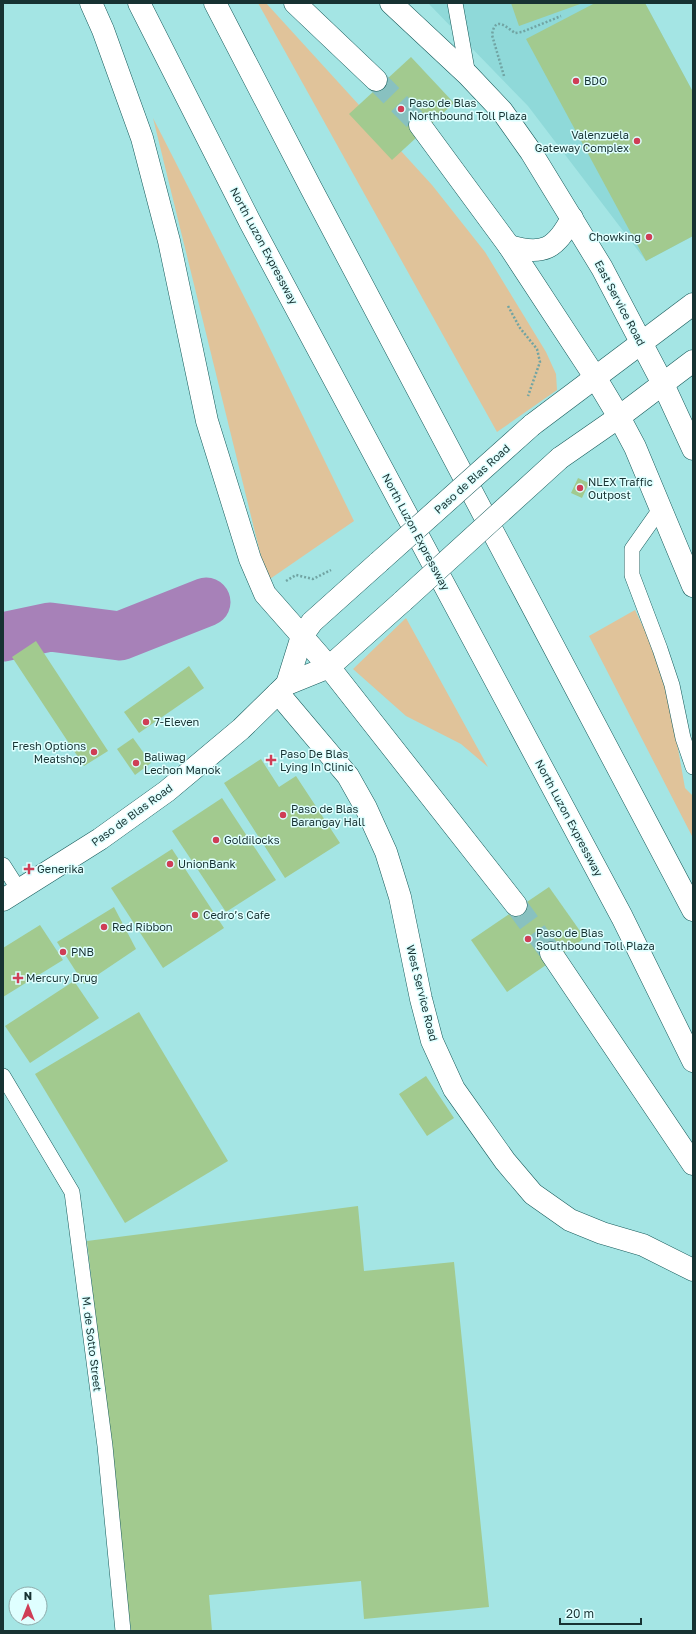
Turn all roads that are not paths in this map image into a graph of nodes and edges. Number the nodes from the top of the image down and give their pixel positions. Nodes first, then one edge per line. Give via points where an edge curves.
1 (91, 3) edge
2 (140, 3) edge
3 (215, 3) edge
4 (295, 3) edge
5 (391, 3) edge
6 (455, 3) edge
7 (468, 74) junction
8 (376, 80) tunnel mouth
9 (420, 125) tunnel mouth
10 (572, 218) junction
11 (510, 246) junction
12 (693, 304) edge
13 (642, 344) junction
14 (693, 361) edge
15 (595, 378) junction
16 (663, 384) junction
17 (619, 417) junction
18 (693, 449) edge
19 (661, 508) junction
20 (693, 586) edge
21 (302, 636) junction
22 (330, 667) junction
23 (283, 688) junction
24 (693, 767) edge
25 (3, 865) edge
26 (11, 895) edge
27 (516, 905) tunnel mouth
28 (693, 910) edge
29 (551, 953) tunnel mouth
30 (693, 1061) edge
31 (3, 1076) edge
32 (693, 1164) edge
33 (693, 1270) edge
34 (123, 1631) edge

1 - 21 main road via 142,138 169,241 207,420 250,559 265,594
2 - 30 main road, North Luzon Expressway via 254,229 622,917
3 - 28 main road
4 - 8 main road
5 - 7 main road, East Service Road
6 - 7 lane
7 - 10 main road, East Service Road via 502,111
9 - 11 main road
10 - 11 main road via 563,236 548,248 528,251
10 - 13 main road, East Service Road
11 - 15 main road
12 - 13 main road, Paso de Blas Road
13 - 15 main road, Paso de Blas Road
13 - 16 main road, East Service Road
14 - 16 main road, Paso de Blas Road
15 - 17 main road
15 - 21 main road, Paso de Blas Road, bridge via 532,426 312,622
16 - 17 main road, Paso de Blas Road
16 - 18 main road, East Service Road
17 - 19 main road
17 - 22 main road, Paso de Blas Road, bridge via 560,458
19 - 20 main road
19 - 24 lane via 632,549 632,575 672,685 683,738
21 - 22 main road
21 - 23 main road, Paso de Blas Road
22 - 23 main road, Paso de Blas Road
22 - 27 main road
23 - 26 main road, Paso de Blas Road via 241,729 167,791 100,839
23 - 33 main road, West Service Road via 348,776 366,808 386,852 400,897 432,1041 454,1089 501,1156 533,1194 570,1220 643,1245
25 - 26 lane
29 - 32 main road
31 - 34 lane, M. de Sotto Street via 72,1192 105,1446

